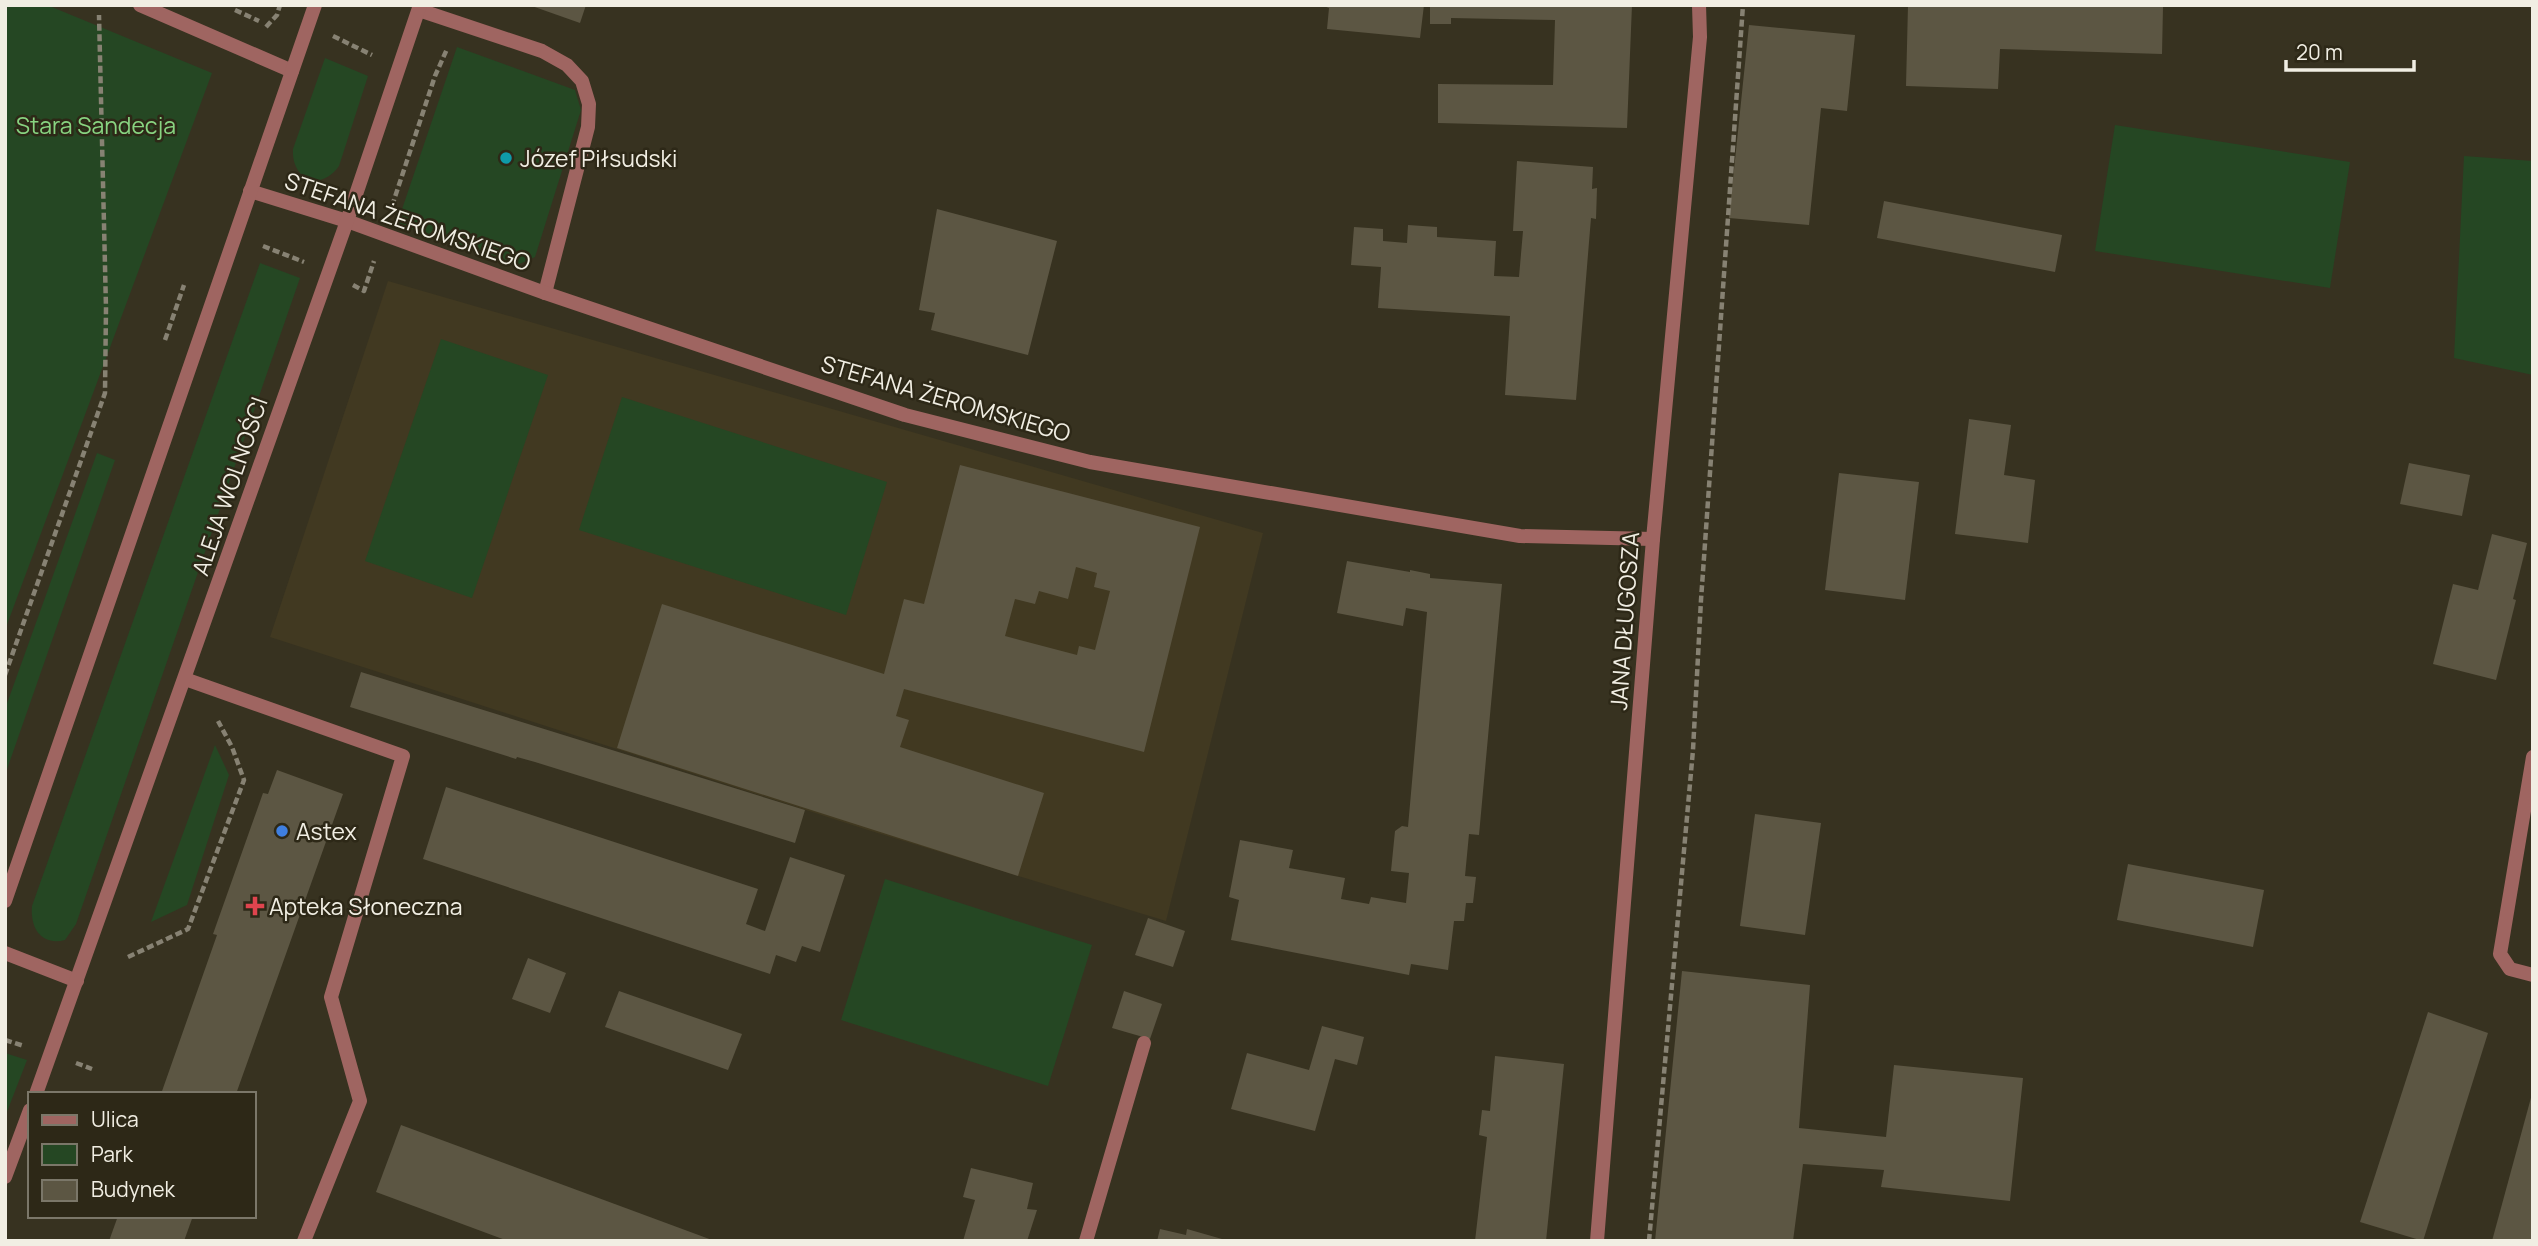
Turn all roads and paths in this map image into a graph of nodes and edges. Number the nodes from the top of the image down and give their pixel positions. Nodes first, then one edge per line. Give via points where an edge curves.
1 (141, 5) edge
2 (280, 5) edge
3 (315, 5) edge
4 (1699, 5) edge
5 (1743, 5) edge
6 (419, 7) edge
7 (235, 10) dead end
8 (99, 15) dead end
9 (267, 25) junction
10 (329, 34) dead end
11 (266, 37) dead end
12 (376, 56) dead end
13 (292, 71) junction
14 (435, 76) dead end
15 (250, 191) junction
16 (347, 221) junction
17 (383, 234) junction
18 (545, 293) junction
19 (1653, 539) junction
20 (5, 675) edge
21 (185, 679) junction
22 (215, 714) dead end
23 (2533, 757) edge
24 (5, 901) edge
25 (5, 953) edge
26 (128, 957) dead end
27 (2533, 975) edge
28 (77, 981) junction
29 (1144, 1043) dead end
30 (37, 1092) edge
31 (28, 1115) edge
32 (5, 1177) edge
33 (304, 1241) edge
34 (1086, 1241) edge
35 (1597, 1241) edge
36 (1649, 1241) edge

1 - 13 street
2 - 9 path
3 - 13 street
4 - 19 street, JANA DŁUGOSZA via 1700,37
5 - 36 path via 1693,750
6 - 16 street, ALEJA WOLNOŚCI
6 - 18 street via 542,51 567,65 582,81 589,104 588,127
7 - 9 path
8 - 20 path via 105,393
9 - 11 path
10 - 12 path
13 - 15 street
14 - 17 path
15 - 16 street, STEFANA ŻEROMSKIEGO
15 - 24 street
16 - 17 street, STEFANA ŻEROMSKIEGO
16 - 21 street, ALEJA WOLNOŚCI
17 - 18 street, STEFANA ŻEROMSKIEGO
18 - 19 street, STEFANA ŻEROMSKIEGO via 905,415 1090,462 1520,536
19 - 35 street, JANA DŁUGOSZA
21 - 28 street, ALEJA WOLNOŚCI
21 - 33 street via 403,756 331,997 360,1101
22 - 26 path via 244,780 188,929
23 - 27 street via 2500,954 2510,969
25 - 28 street
28 - 30 street, ALEJA WOLNOŚCI
29 - 34 street
31 - 32 street

